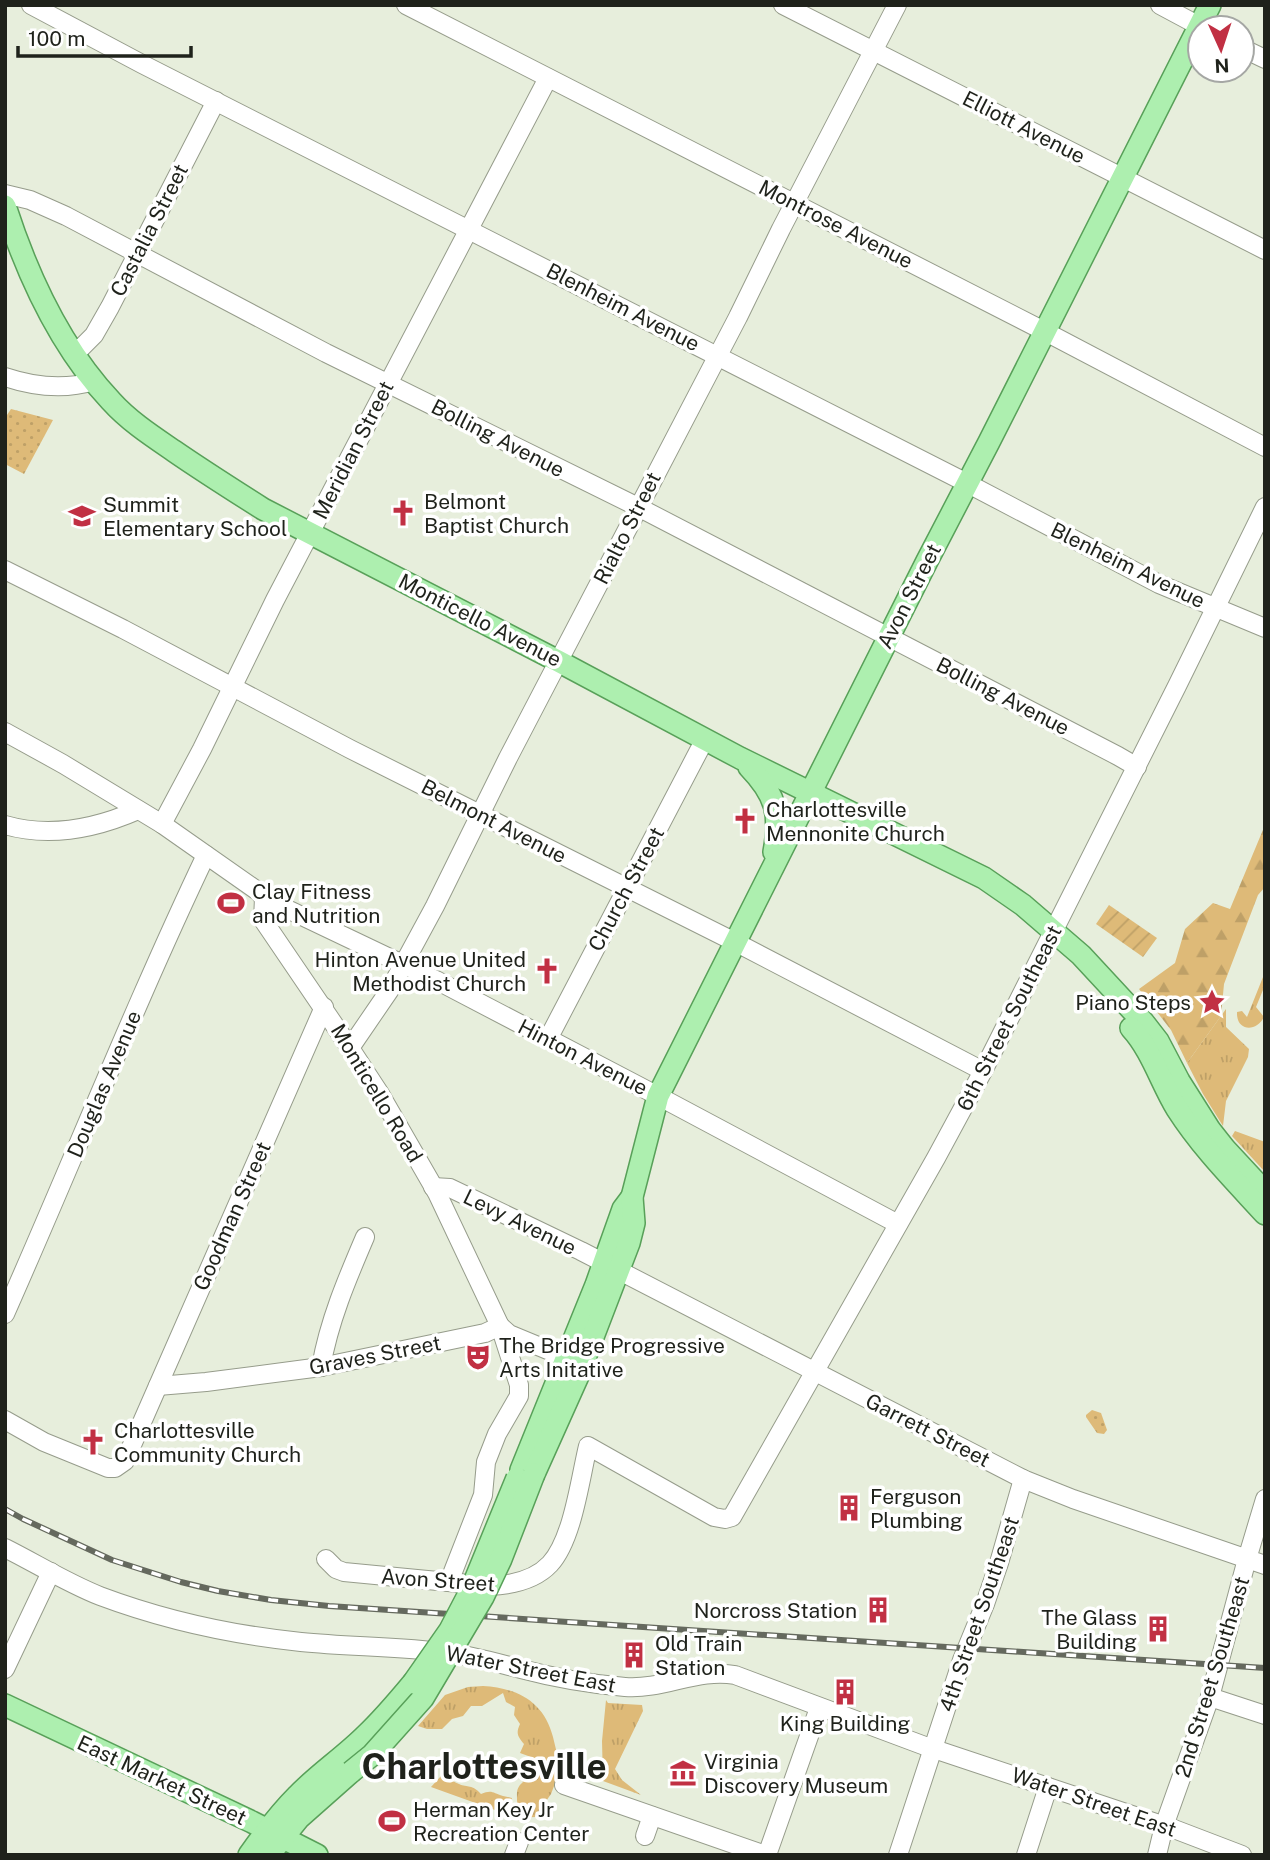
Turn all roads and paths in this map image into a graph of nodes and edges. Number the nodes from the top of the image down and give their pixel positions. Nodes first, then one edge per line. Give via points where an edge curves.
1 (30, 5) edge
2 (406, 5) edge
3 (783, 5) edge
4 (897, 5) edge
5 (1160, 5) edge
6 (1186, 19) edge
7 (874, 51) junction
8 (1186, 56) edge
9 (548, 78) junction
10 (216, 101) junction
11 (1124, 177) junction
12 (5, 194) edge
13 (795, 203) junction
14 (5, 206) edge
15 (468, 228) junction
16 (1265, 250) edge
17 (137, 254) junction
18 (1044, 331) junction
19 (75, 354) junction
20 (718, 356) junction
21 (5, 377) edge
22 (94, 381) junction
23 (388, 383) junction
24 (1265, 447) edge
25 (968, 483) junction
26 (638, 507) junction
27 (1265, 507) edge
28 (310, 534) junction
29 (5, 570) edge
30 (1216, 608) junction
31 (1265, 628) edge
32 (888, 637) junction
33 (558, 661) junction
34 (232, 687) junction
35 (5, 732) edge
36 (705, 739) junction
37 (740, 758) junction
38 (1136, 767) junction
39 (811, 792) junction
40 (138, 810) junction
41 (480, 814) junction
42 (162, 824) junction
43 (5, 825) edge
44 (206, 855) junction
45 (771, 870) junction
46 (627, 889) junction
47 (264, 898) junction
48 (1053, 932) junction
49 (735, 942) junction
50 (403, 965) junction
51 (324, 1007) junction
52 (548, 1039) junction
53 (350, 1048) junction
54 (983, 1071) junction
55 (658, 1096) junction
56 (433, 1187) junction
57 (1265, 1192) edge
58 (1265, 1214) edge
59 (898, 1224) junction
60 (366, 1237) dead end
61 (611, 1267) junction
62 (5, 1314) edge
63 (500, 1326) junction
64 (574, 1362) junction
65 (321, 1367) junction
66 (815, 1371) junction
67 (158, 1386) junction
68 (5, 1420) edge
69 (588, 1446) joint
70 (1023, 1479) junction
71 (1265, 1499) edge
72 (5, 1548) edge
73 (326, 1559) dead end
74 (1247, 1559) junction
75 (1265, 1565) edge
76 (51, 1572) junction
77 (449, 1582) junction
78 (5, 1669) edge
79 (1210, 1697) junction
80 (5, 1706) edge
81 (819, 1708) junction
82 (1265, 1715) edge
83 (933, 1748) junction
84 (564, 1785) dead end
85 (1048, 1787) junction
86 (652, 1816) junction
87 (1164, 1826) junction
88 (645, 1836) dead end
89 (273, 1841) edge
90 (249, 1855) edge
91 (317, 1855) edge
92 (766, 1855) edge
93 (898, 1855) edge
94 (1026, 1855) edge
95 (1157, 1855) edge
96 (1242, 1855) edge

1 - 10 street, Blenheim Avenue
2 - 9 street, Montrose Avenue
3 - 7 street, Elliott Avenue
4 - 7 street, Rialto Street
5 - 6 street
7 - 11 street, Elliott Avenue
7 - 13 street, Rialto Street
8 - 11 main road, Avon Street
9 - 13 street, Montrose Avenue
9 - 15 street, Meridian Street
10 - 15 street, Blenheim Avenue
10 - 17 street, Castalia Street
11 - 16 street, Elliott Avenue
11 - 18 main road, Avon Street
12 - 17 street, Bolling Avenue via 66,216
13 - 18 street, Montrose Avenue
13 - 20 street, Rialto Street
14 - 19 main road, Monticello Avenue via 37,288
15 - 20 street, Blenheim Avenue
15 - 23 street, Meridian Street
17 - 19 street, Castalia Street via 94,335
17 - 23 street, Bolling Avenue
18 - 24 street, Montrose Avenue
18 - 25 main road, Avon Street
19 - 22 main road, Monticello Avenue
20 - 25 street, Blenheim Avenue
20 - 26 street, Rialto Street
21 - 22 street via 64,387
22 - 28 main road, Monticello Avenue via 111,402 156,439
23 - 26 street, Bolling Avenue
23 - 28 street, Meridian Street
25 - 30 street, Blenheim Avenue via 1159,584
25 - 32 main road, Avon Street
26 - 32 street, Bolling Avenue
26 - 33 street, Rialto Street
27 - 30 street, 6th Street Southeast
28 - 33 main road, Monticello Avenue
28 - 34 street, Meridian Street
29 - 34 street, Belmont Avenue
30 - 31 street
30 - 38 street, 6th Street Southeast
32 - 38 street, Bolling Avenue
32 - 39 main road, Avon Street
33 - 36 main road, Monticello Avenue
33 - 41 street, Rialto Street
34 - 41 street, Belmont Avenue
34 - 42 street, Meridian Street
35 - 40 street
36 - 37 main road, Monticello Avenue
36 - 46 street, Church Street
37 - 39 main road, Monticello Avenue
37 - 45 main road via 762,780 774,802 778,833
38 - 48 street, 6th Street Southeast
39 - 45 main road, Avon Street
39 - 48 main road, Monticello Avenue via 984,878
40 - 42 street
40 - 43 street via 60,830
41 - 46 street, Belmont Avenue
41 - 50 street, Rialto Street
42 - 44 street
44 - 47 street
44 - 62 street, Douglas Avenue
45 - 49 main road, Avon Street
46 - 49 street, Belmont Avenue
46 - 52 street, Church Street
47 - 50 street, Hinton Avenue
47 - 51 street, Monticello Road via 262,919
48 - 54 street, 6th Street Southeast
48 - 57 main road, Monticello Avenue via 1081,955 1144,1023 1210,1130
48 - 58 main road, Monticello Avenue via 1072,963 1136,1034 1202,1145
49 - 54 street, Belmont Avenue
49 - 55 main road, Avon Street
50 - 52 street, Hinton Avenue
50 - 53 street, Rialto Street
51 - 53 street, Monticello Road
51 - 67 street, Goodman Street
52 - 55 street, Hinton Avenue
53 - 56 street, Monticello Road
54 - 59 street, 6th Street Southeast
55 - 59 street, Hinton Avenue
55 - 61 main road, Avon Street via 632,1196 623,1209
56 - 61 street, Levy Avenue via 450,1188
56 - 63 street, Monticello Road
59 - 66 street, 6th Street Southeast
60 - 65 street via 327,1335
61 - 64 main road, Avon Street
61 - 66 street, Garrett Street
63 - 64 street
63 - 65 street, Graves Street
63 - 77 street, Monticello Road via 519,1396 486,1462 483,1495
64 - 89 main road, Avon Street, bridge via 528,1472 450,1630 391,1710 299,1818
65 - 67 street, Graves Street
66 - 69 street, 6th Street Southeast via 732,1517 714,1517
66 - 70 street, Garrett Street
67 - 68 street, Goodman Street via 125,1461 115,1468 66,1452
69 - 77 street, Avon Street via 568,1529 548,1565 506,1585
70 - 74 street, Garrett Street
70 - 83 street, 4th Street Southeast via 999,1563
71 - 74 street, 2nd Street Southeast
72 - 76 street, Water Street East
73 - 77 street, Avon Street via 344,1572
74 - 75 street, Garrett Street
74 - 79 street, 2nd Street Southeast
76 - 78 street
76 - 81 street, Water Street East via 99,1596 221,1630 301,1642 458,1654 548,1676 627,1687 653,1687 724,1673
79 - 82 street
79 - 87 street, 2nd Street Southeast
80 - 89 main road, East Market Street
81 - 83 street, Water Street East
81 - 92 street
83 - 85 street, Water Street East
83 - 93 street, 4th Street Southeast
84 - 86 street
85 - 87 street, Water Street East
85 - 94 street
86 - 88 street
86 - 92 street
87 - 95 street, 2nd Street Southeast
87 - 96 street, Water Street East
89 - 90 main road, Avon Street
89 - 91 main road, East Market Street

